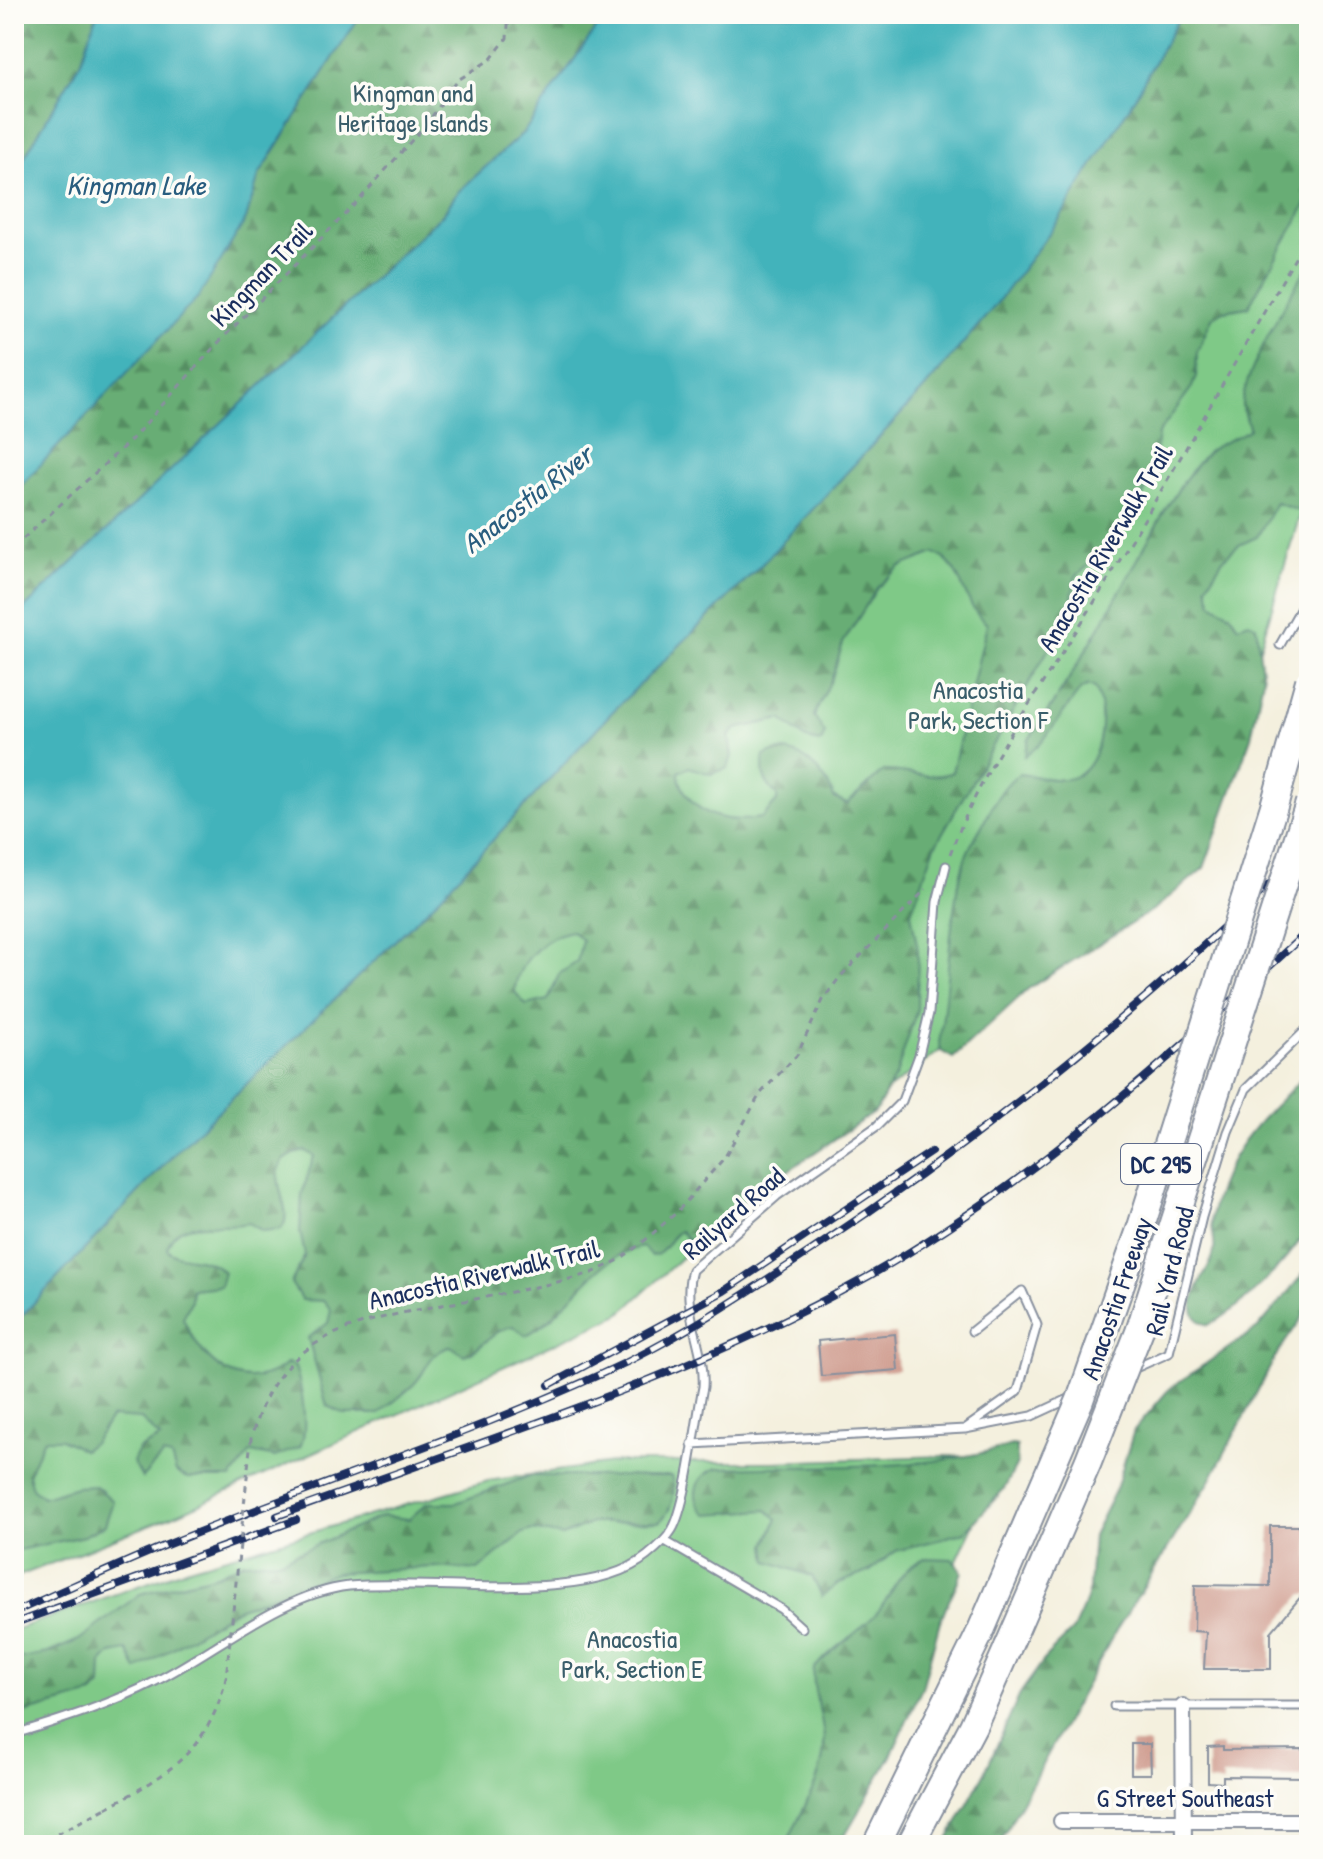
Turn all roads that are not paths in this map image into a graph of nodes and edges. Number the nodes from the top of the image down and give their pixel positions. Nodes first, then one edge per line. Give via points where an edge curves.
1 (1309, 594) edge
2 (1280, 645) dead end
3 (1309, 681) edge
4 (1309, 803) edge
5 (946, 866) road end
6 (1309, 1027) edge
7 (972, 1331) dead end
8 (1114, 1378) dead end
9 (1101, 1384) dead end
10 (965, 1429) junction
11 (692, 1444) junction
12 (665, 1541) junction
13 (802, 1628) dead end
14 (1114, 1706) dead end
15 (1183, 1706) junction
16 (1309, 1706) edge
17 (18, 1733) dead end
18 (1061, 1821) dead end
19 (1184, 1821) junction
20 (1309, 1821) edge
21 (876, 1845) edge
22 (910, 1845) edge
23 (1184, 1845) edge

1 - 2 lane
3 - 21 highway, Anacostia Freeway / DC 295, bridge via 1141,1227 1080,1400 979,1635
4 - 22 highway, Anacostia Freeway / DC 295, bridge via 1139,1332 973,1726
5 - 11 lane, Railyard Road via 937,902 929,1013 902,1101 877,1126 777,1196 692,1270 688,1300 703,1378
6 - 8 lane, Rail Yard Road via 1246,1089 1202,1217 1169,1353
7 - 10 lane via 1022,1291 1037,1325 1018,1391
9 - 10 lane via 1032,1416
10 - 11 lane
11 - 12 lane, Railyard Road via 679,1512
12 - 13 lane via 781,1609
12 - 17 lane via 644,1559 595,1578 534,1584 347,1586 241,1630 155,1682
14 - 15 lane
15 - 16 lane
15 - 19 street
18 - 19 street, G Street Southeast
19 - 20 street, G Street Southeast
19 - 23 street

